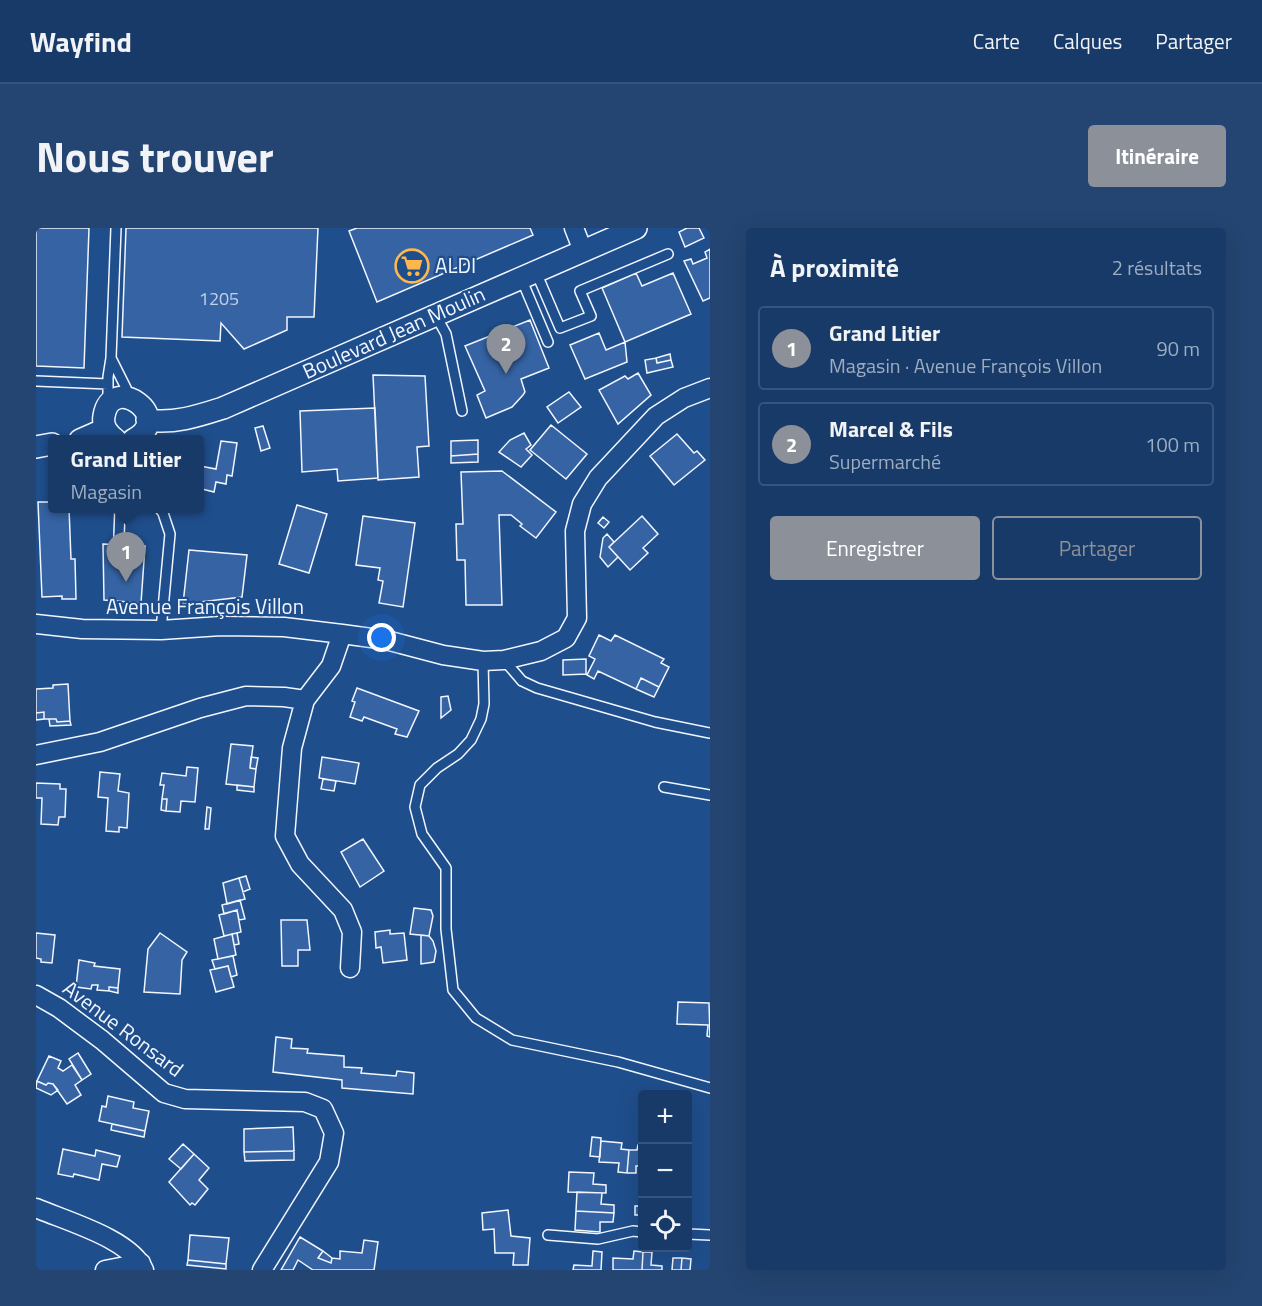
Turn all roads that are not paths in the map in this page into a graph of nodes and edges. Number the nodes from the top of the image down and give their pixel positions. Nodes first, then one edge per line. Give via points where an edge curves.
1 (116, 228) edge
2 (574, 228) edge
3 (636, 228) edge
4 (582, 251) junction
5 (668, 254) dead end
6 (528, 275) junction
7 (436, 315) junction
8 (548, 342) dead end
9 (111, 358) junction
10 (36, 381) edge
11 (710, 388) edge
12 (115, 396) junction
13 (462, 411) dead end
14 (147, 420) junction
15 (112, 435) edge
16 (139, 435) edge
17 (120, 513) edge
18 (163, 513) edge
19 (118, 536) dead end
20 (36, 624) edge
21 (161, 630) junction
22 (342, 634) junction
23 (504, 660) junction
24 (483, 661) junction
25 (305, 700) junction
26 (710, 733) edge
27 (36, 755) edge
28 (664, 787) dead end
29 (710, 795) edge
30 (350, 968) dead end
31 (36, 995) edge
32 (710, 1088) edge
33 (36, 1208) edge
34 (638, 1232) edge
35 (692, 1234) edge
36 (548, 1235) dead end
37 (710, 1235) edge
38 (143, 1266) edge
39 (105, 1270) edge
40 (262, 1270) edge

1 - 9 lane
2 - 4 street
3 - 4 street, Boulevard Jean Moulin
4 - 6 street, Boulevard Jean Moulin
5 - 6 lane via 580,291 591,316 560,328
6 - 7 street, Boulevard Jean Moulin
6 - 8 lane via 536,313
7 - 13 lane via 446,334
7 - 14 street, Boulevard Jean Moulin via 223,408 164,422
9 - 12 lane
9 - 12 lane via 126,388
10 - 12 lane
11 - 23 street, Avenue François Villon via 684,398 656,416 598,478 582,504 575,531 577,618 566,638 541,651
12 - 14 street via 141,404
12 - 15 street via 103,421
14 - 16 street
17 - 19 lane
18 - 21 lane via 170,534
20 - 21 street, Avenue François Villon
21 - 22 street, Avenue François Villon via 284,627
22 - 24 street, Avenue François Villon
22 - 25 street via 331,666
23 - 24 street, Avenue François Villon
23 - 26 lane via 522,681 537,688 655,722
24 - 32 lane via 484,704 476,730 458,754 420,785 415,807 422,834 446,868 446,929 453,990 476,1018 512,1040 618,1062
25 - 27 street via 246,696 100,742
25 - 30 street via 292,748 285,836 300,864 343,909 352,932
28 - 29 lane
31 - 40 street, Avenue Ronsard via 102,1040 164,1093 185,1099 304,1101 323,1109 334,1133 329,1162
33 - 38 street via 121,1243
34 - 36 lane via 598,1239
35 - 37 lane
38 - 39 street

